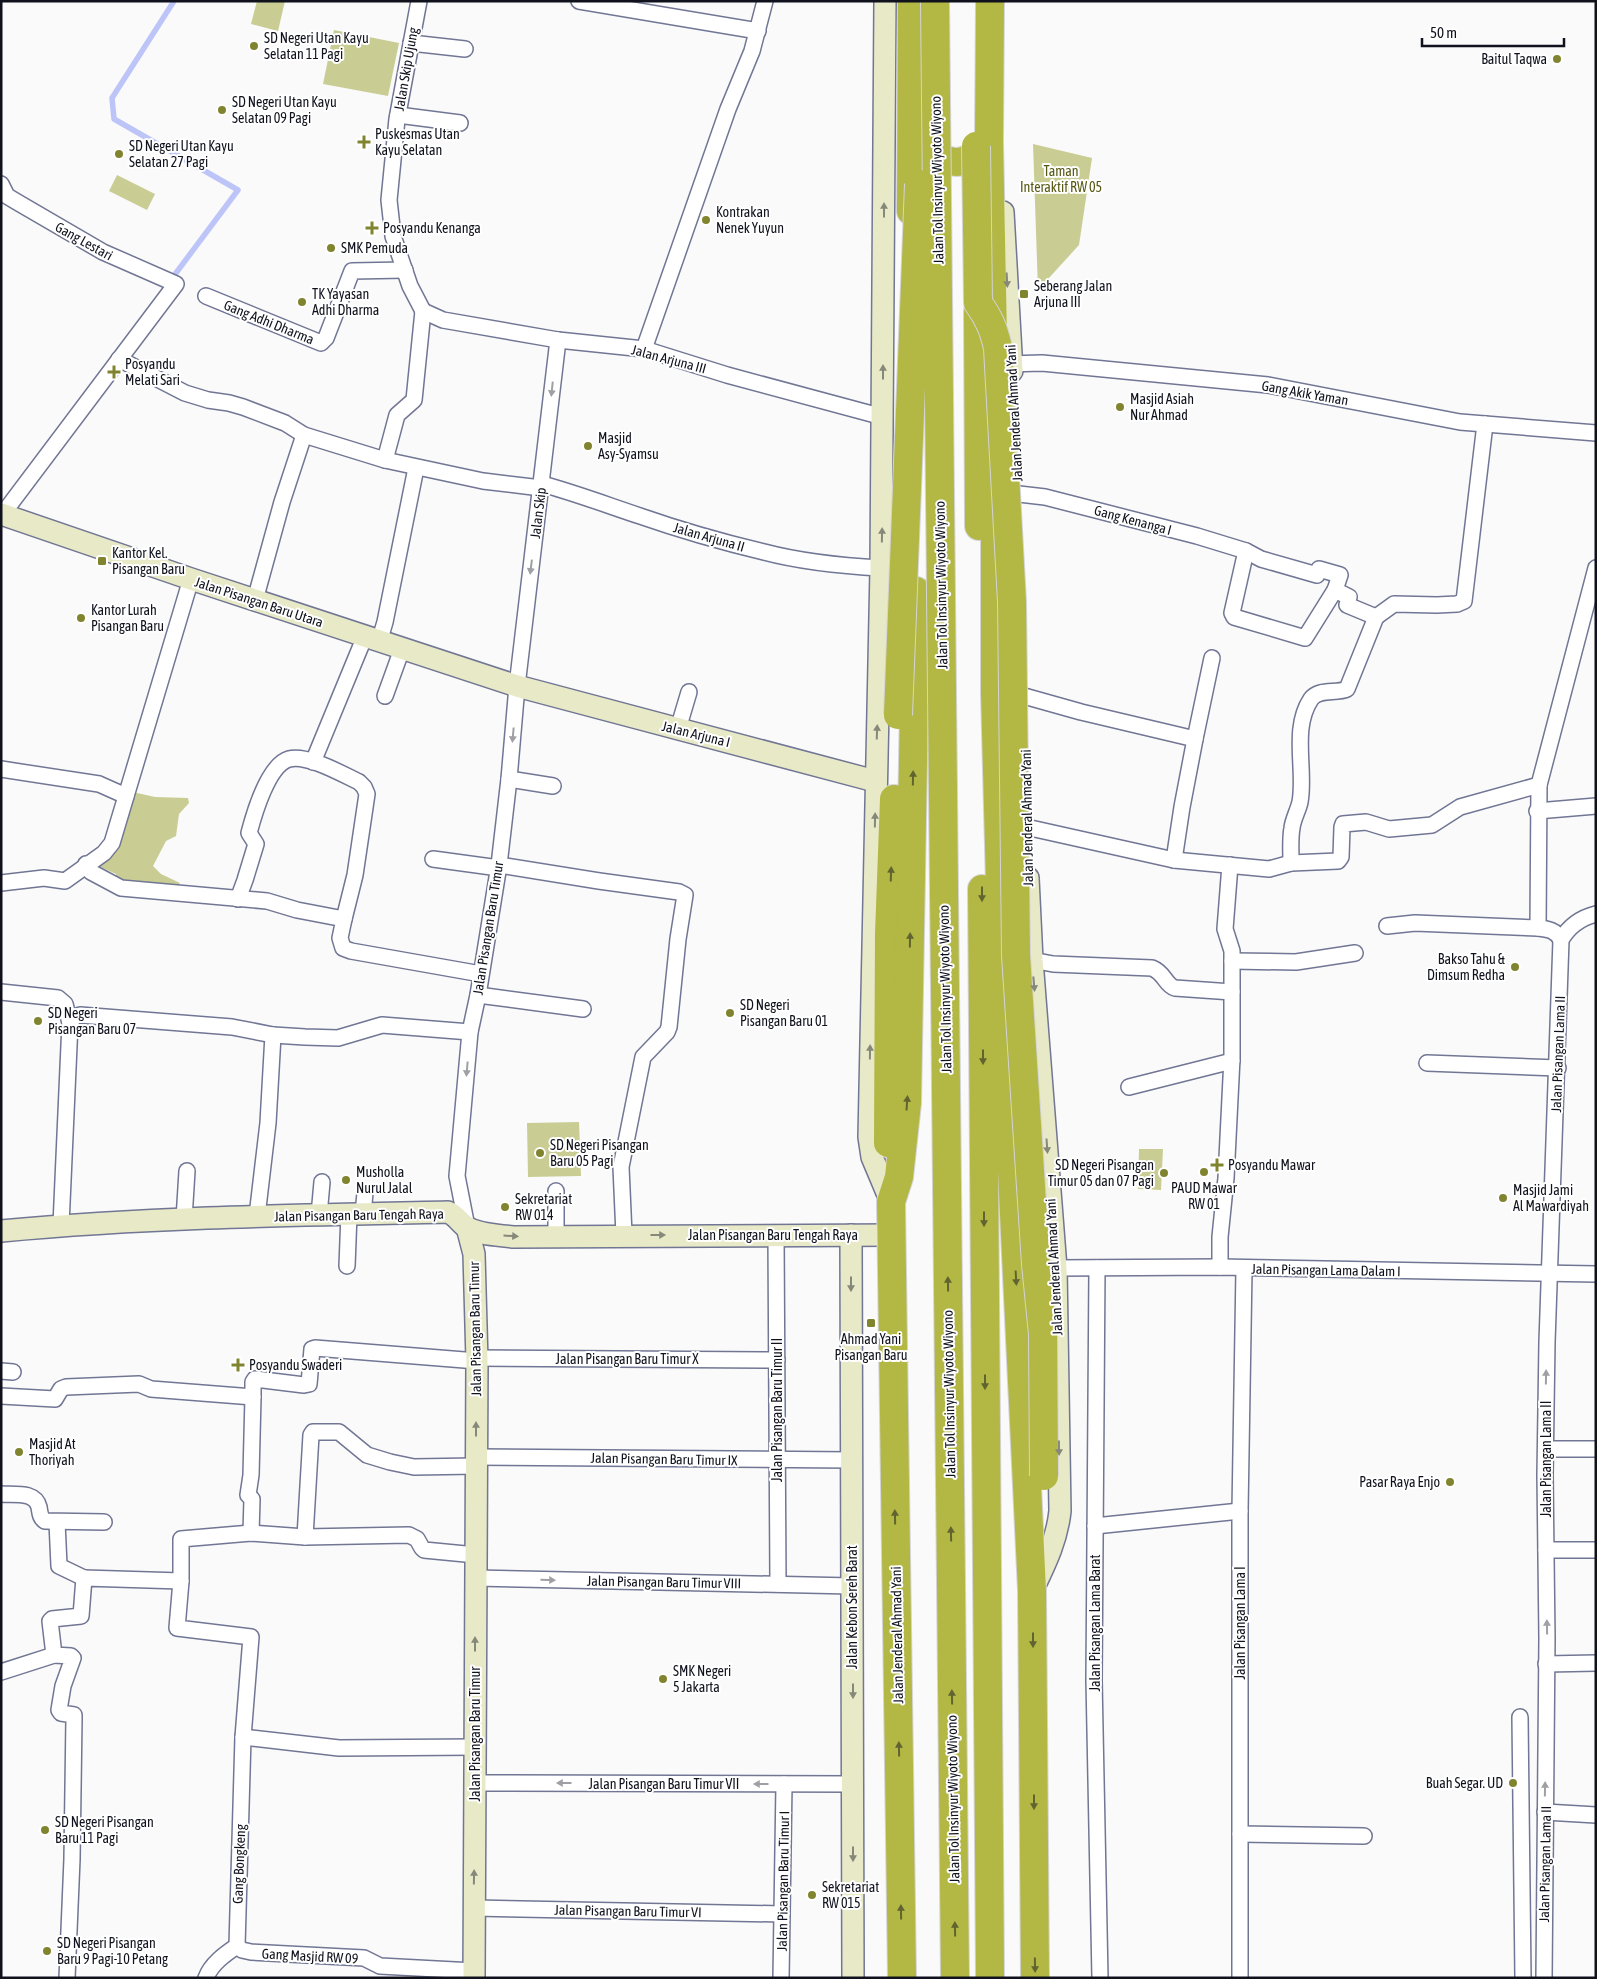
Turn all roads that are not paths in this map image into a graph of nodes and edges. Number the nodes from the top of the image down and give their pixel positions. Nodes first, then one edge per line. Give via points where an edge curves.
1 (419, 1) edge
2 (579, 1) edge
3 (765, 1) edge
4 (885, 1) edge
5 (912, 1) edge
6 (926, 1) edge
7 (935, 1) edge
8 (974, 1) edge
9 (990, 1) edge
10 (758, 31) junction
11 (989, 40) junction
12 (411, 44) junction
13 (465, 48) dead end
14 (398, 115) junction
15 (460, 123) dead end
16 (910, 141) junction
17 (989, 141) junction
18 (1, 184) edge
19 (405, 270) junction
20 (206, 296) dead end
21 (978, 303) junction
22 (423, 311) junction
23 (558, 340) junction
24 (644, 349) junction
25 (118, 359) junction
26 (1012, 364) junction
27 (883, 417) junction
28 (1485, 424) junction
29 (1596, 432) edge
30 (304, 435) junction
31 (385, 460) junction
32 (416, 468) junction
33 (541, 486) junction
34 (1018, 494) junction
35 (2, 515) edge
36 (1246, 552) junction
37 (881, 568) junction
38 (1596, 568) edge
39 (191, 579) junction
40 (1335, 590) junction
41 (255, 600) junction
42 (1376, 617) junction
43 (372, 639) junction
44 (402, 649) junction
45 (1212, 658) dead end
46 (517, 686) junction
47 (689, 692) dead end
48 (385, 696) dead end
49 (1024, 696) junction
50 (678, 729) junction
51 (1195, 739) junction
52 (313, 762) junction
53 (1, 769) edge
54 (509, 779) junction
55 (875, 781) junction
56 (1539, 785) junction
57 (554, 786) dead end
58 (126, 796) junction
59 (1596, 806) edge
60 (1537, 811) junction
61 (1026, 826) junction
62 (433, 859) dead end
63 (1174, 860) junction
64 (1291, 862) junction
65 (86, 864) junction
66 (1230, 865) junction
67 (499, 866) junction
68 (1, 883) edge
69 (238, 899) junction
70 (1596, 914) edge
71 (344, 919) junction
72 (1387, 926) dead end
73 (1538, 928) junction
74 (1561, 940) junction
75 (1355, 954) dead end
76 (1032, 960) junction
77 (1232, 961) junction
78 (481, 974) junction
79 (1, 992) edge
80 (1232, 992) junction
81 (478, 995) junction
82 (583, 1009) dead end
83 (70, 1023) junction
84 (470, 1032) junction
85 (273, 1035) junction
86 (1232, 1061) junction
87 (1427, 1063) dead end
88 (1558, 1068) junction
89 (1129, 1088) dead end
90 (187, 1171) dead end
91 (322, 1182) dead end
92 (556, 1191) dead end
93 (365, 1193) dead end
94 (891, 1202) junction
95 (356, 1214) junction
96 (319, 1215) junction
97 (257, 1216) junction
98 (184, 1219) junction
99 (60, 1225) junction
100 (467, 1227) junction
101 (1, 1231) edge
102 (624, 1235) junction
103 (776, 1235) junction
104 (851, 1235) junction
105 (891, 1235) junction
106 (556, 1236) junction
107 (347, 1266) dead end
108 (1220, 1267) junction
109 (1056, 1268) junction
110 (1097, 1268) junction
111 (1244, 1269) junction
112 (1549, 1273) junction
113 (1596, 1274) edge
114 (477, 1359) junction
115 (777, 1360) junction
116 (1, 1396) edge
117 (253, 1397) junction
118 (1546, 1449) junction
119 (1596, 1450) edge
120 (778, 1460) junction
121 (851, 1460) junction
122 (476, 1461) junction
123 (1, 1494) edge
124 (1240, 1511) junction
125 (57, 1522) junction
126 (104, 1522) dead end
127 (1095, 1526) junction
128 (251, 1533) junction
129 (305, 1538) junction
130 (1546, 1550) junction
131 (1596, 1550) edge
132 (476, 1555) junction
133 (84, 1578) junction
134 (475, 1578) junction
135 (181, 1581) junction
136 (778, 1584) junction
137 (852, 1586) junction
138 (1032, 1591) junction
139 (54, 1656) junction
140 (1596, 1663) edge
141 (1546, 1664) junction
142 (1, 1672) edge
143 (1520, 1717) dead end
144 (243, 1737) junction
145 (475, 1747) junction
146 (476, 1784) junction
147 (784, 1784) junction
148 (853, 1784) junction
149 (1545, 1812) junction
150 (1596, 1815) edge
151 (1240, 1834) junction
152 (1364, 1836) dead end
153 (474, 1908) junction
154 (782, 1914) junction
155 (237, 1946) junction
156 (474, 1974) edge
157 (67, 1978) edge
158 (206, 1978) edge
159 (781, 1978) edge
160 (853, 1978) edge
161 (902, 1978) edge
162 (955, 1978) edge
163 (990, 1978) edge
164 (1035, 1978) edge
165 (1100, 1978) edge
166 (1240, 1978) edge
167 (1523, 1978) edge
168 (1544, 1978) edge

1 - 12 street, Jalan Skip Ujung
2 - 10 street
3 - 10 street
27 -> 4 street, Jalan Jenderal Ahmad Yani
5 - 16 highway, Jalan Jenderal Ahmad Yani
94 -> 6 highway, bridge via 889,934
162 -> 7 highway, Jalan Tol Insinyur Wiyoto Wiyono, bridge
8 - 21 highway, bridge
9 - 11 highway, Jalan Jenderal Ahmad Yani
10 - 24 street
11 - 17 highway, Jalan Jenderal Ahmad Yani
11 -> 26 street, Jalan Jenderal Ahmad Yani via 997,69
12 - 13 street
12 - 14 street, Jalan Skip Ujung
14 - 15 street
14 - 19 street, Jalan Skip Ujung via 389,200 393,236
16 - 17 highway via 944,162 955,162 981,152
94 -> 16 highway, Jalan Jenderal Ahmad Yani via 899,1177 907,1103 914,782 916,412
17 -> 138 highway, Jalan Jenderal Ahmad Yani via 995,693 1002,961
18 - 25 street, Gang Lestari via 7,196 103,252 170,282
19 - 20 street, Gang Adhi Dharma via 352,271 326,338 321,343
19 - 22 street, Jalan Skip Ujung
21 - 138 highway, bridge via 994,330 998,348 1012,602 1016,954 1043,1334 1044,1476
21 -> 163 highway
22 - 23 street, Jalan Arjuna III via 443,320
22 - 31 street via 414,400 397,414
23 - 24 street, Jalan Arjuna III
23 -> 33 street, Jalan Skip
24 - 27 street, Jalan Arjuna III
25 - 30 street, Jalan Arjuna II via 185,393 243,407
25 - 35 street
26 - 28 street, Gang Akik Yaman via 1042,363 1268,385
26 - 34 street, Jalan Jenderal Ahmad Yani
37 -> 27 street, Jalan Jenderal Ahmad Yani
28 - 29 street, Gang Akik Yaman
28 - 42 street via 1464,602 1394,604
30 - 31 street, Jalan Arjuna II
30 - 41 street
31 - 32 street, Jalan Arjuna II
32 - 33 street, Jalan Arjuna II via 483,481
32 - 43 street via 387,613
33 - 37 street, Jalan Arjuna II via 601,501 703,536 766,553 836,565
33 -> 46 street, Jalan Skip
34 - 36 street, Gang Kenanga I via 1045,497 1197,536
34 - 49 street, Jalan Jenderal Ahmad Yani via 1023,570
35 - 39 street, Jalan Pisangan Baru Utara
36 - 40 street, Gang Kenanga I via 1261,560 1317,575 1319,569 1340,575
36 - 40 street via 1232,613 1234,617 1305,638
55 -> 37 street, Jalan Jenderal Ahmad Yani
38 - 56 street
39 - 41 street, Jalan Pisangan Baru Utara
39 - 58 street
40 - 42 street, Gang Kenanga I via 1349,596 1347,605
41 - 43 street, Jalan Pisangan Baru Utara
42 - 64 street via 1347,689 1315,695 1302,720 1300,801 1292,829
43 - 44 street, Jalan Pisangan Baru Utara
43 - 52 street
44 - 46 street, Jalan Pisangan Baru Utara
44 - 48 street
45 - 51 street
46 - 50 street, Jalan Arjuna I
46 -> 54 street, Jalan Pisangan Baru Timur
47 - 50 street
49 - 51 street
49 - 61 street, Jalan Jenderal Ahmad Yani
50 - 55 street, Jalan Arjuna I
51 - 63 street
52 - 69 street via 298,758 284,761 266,786 249,833 256,844
52 - 71 street via 359,782 367,794 356,876
53 - 58 street via 99,784
54 - 57 street
54 - 67 street, Jalan Pisangan Baru Timur
94 -> 55 street, Jalan Jenderal Ahmad Yani via 872,1156 869,1137
56 - 60 street
56 - 64 street via 1460,807 1432,825 1389,828 1366,822 1346,823 1342,827 1338,861
58 - 65 street via 112,843
59 - 60 street
60 - 73 street
61 - 63 street
61 - 76 street, Jalan Jenderal Ahmad Yani
62 - 67 street
63 - 66 street
64 - 66 street via 1269,869
65 - 68 street via 65,881 44,878
65 - 69 street via 91,872 122,888
66 - 77 street via 1225,929
67 - 78 street, Jalan Pisangan Baru Timur
67 - 102 street via 685,895 669,1027 643,1057 621,1167
69 - 71 street via 267,901
70 - 74 street via 1574,923
71 - 78 street via 340,938 342,948
72 - 73 street
73 - 74 street via 1552,930
74 - 88 street, Jalan Pisangan Lama II
75 - 77 street via 1296,962
76 - 80 street via 1053,964 1152,968 1159,970 1171,987
76 -> 109 street, Jalan Jenderal Ahmad Yani
77 - 80 street
78 - 81 street, Jalan Pisangan Baru Timur
79 - 83 street via 58,998 65,1004
80 - 86 street
81 - 82 street
81 - 84 street, Jalan Pisangan Baru Timur
83 - 85 street via 80,1015 232,1027
83 - 99 street
84 - 85 street via 382,1025 338,1038
84 -> 100 street, Jalan Pisangan Baru Timur via 457,1176
85 - 97 street via 268,1122
86 - 89 street
86 - 108 street
87 - 88 street
88 - 112 street, Jalan Pisangan Lama II
90 - 98 street
91 - 96 street
92 - 106 street
93 - 95 street
94 - 105 highway, Jalan Jenderal Ahmad Yani
95 - 96 street, Jalan Pisangan Baru Tengah Raya
95 - 100 street, Jalan Pisangan Baru Tengah Raya via 448,1212
95 - 107 street
96 - 97 street, Jalan Pisangan Baru Tengah Raya
97 - 98 street, Jalan Pisangan Baru Tengah Raya
98 - 99 street, Jalan Pisangan Baru Tengah Raya
99 - 101 street, Jalan Pisangan Baru Tengah Raya
100 -> 106 street, Jalan Pisangan Baru Tengah Raya via 512,1237
100 - 114 street, Jalan Pisangan Baru Timur via 474,1254
102 -> 103 street, Jalan Pisangan Baru Tengah Raya
102 - 106 street, Jalan Pisangan Baru Tengah Raya
103 - 104 street, Jalan Pisangan Baru Tengah Raya
103 - 115 street, Jalan Pisangan Baru Timur II
104 - 105 street, Jalan Pisangan Baru Tengah Raya
104 -> 121 street, Jalan Kebon Sereh Barat
161 -> 105 highway, Jalan Jenderal Ahmad Yani
108 - 110 street, Jalan Pisangan Lama Dalam I
108 - 111 street, Jalan Pisangan Lama Dalam I
109 - 110 street, Jalan Pisangan Lama Dalam I
109 -> 138 street, Jalan Jenderal Ahmad Yani via 1060,1511 1055,1537
110 - 127 street, Jalan Pisangan Lama Barat
111 - 112 street, Jalan Pisangan Lama Dalam I
111 - 124 street, Jalan Pisangan Lama I
112 - 113 street, Jalan Pisangan Lama Dalam I
118 -> 112 street, Jalan Pisangan Lama II
114 - 115 street, Jalan Pisangan Baru Timur X
114 - 117 street, Jalan Pisangan Baru Timur X via 315,1348 312,1349 309,1384 255,1379
122 -> 114 street, Jalan Pisangan Baru Timur
115 - 120 street, Jalan Pisangan Baru Timur II
116 - 117 street via 55,1399 66,1387 139,1384 151,1389
117 - 128 street via 248,1495 252,1499
118 - 119 street
118 - 130 street, Jalan Pisangan Lama II
120 - 121 street, Jalan Pisangan Baru Timur IX
120 - 122 street, Jalan Pisangan Baru Timur IX
120 - 136 street, Jalan Pisangan Baru Timur II
121 - 137 street, Jalan Kebon Sereh Barat
122 - 129 street, Jalan Pisangan Baru Timur IX via 414,1467 367,1455 340,1432 313,1432
122 - 132 street, Jalan Pisangan Baru Timur
123 - 125 street via 31,1496 37,1501 42,1520
124 - 127 street
124 - 151 street, Jalan Pisangan Lama I
125 - 126 street
125 - 133 street via 59,1566
127 - 165 street, Jalan Pisangan Lama Barat via 1094,1680
128 - 129 street
128 - 135 street via 181,1538
129 - 132 street via 409,1535 417,1539 424,1550
130 - 131 street
141 -> 130 street, Jalan Pisangan Lama II
132 - 134 street, Jalan Pisangan Baru Timur
133 - 135 street
133 - 139 street via 81,1616 50,1620
134 -> 136 street, Jalan Pisangan Baru Timur VIII
145 -> 134 street, Jalan Pisangan Baru Timur
135 - 144 street, Gang Bongkeng via 176,1628 251,1637
136 - 137 street, Jalan Pisangan Baru Timur VIII
137 -> 148 street, Jalan Kebon Sereh Barat
138 -> 164 highway, Jalan Jenderal Ahmad Yani
139 - 142 street
139 - 157 street via 72,1658 59,1710 74,1715
140 - 141 street
149 -> 141 street, Jalan Pisangan Lama II
143 - 167 street
144 - 145 street via 340,1748
144 - 155 street, Gang Bongkeng
145 - 146 street, Jalan Pisangan Baru Timur
147 -> 146 street, Jalan Pisangan Baru Timur VII
153 -> 146 street, Jalan Pisangan Baru Timur
147 - 148 street, Jalan Pisangan Baru Timur VII
147 - 154 street, Jalan Pisangan Baru Timur I
148 -> 160 street, Jalan Kebon Sereh Barat
149 - 150 street
149 - 168 street, Jalan Pisangan Lama II
151 - 152 street
151 - 166 street, Jalan Pisangan Lama I
153 - 154 street, Jalan Pisangan Baru Timur VI
153 - 156 street, Jalan Pisangan Baru Timur
154 - 159 street, Jalan Pisangan Baru Timur I
155 - 156 street, Gang Masjid RW 09 via 251,1952 364,1958 380,1966
155 - 158 street via 223,1956

